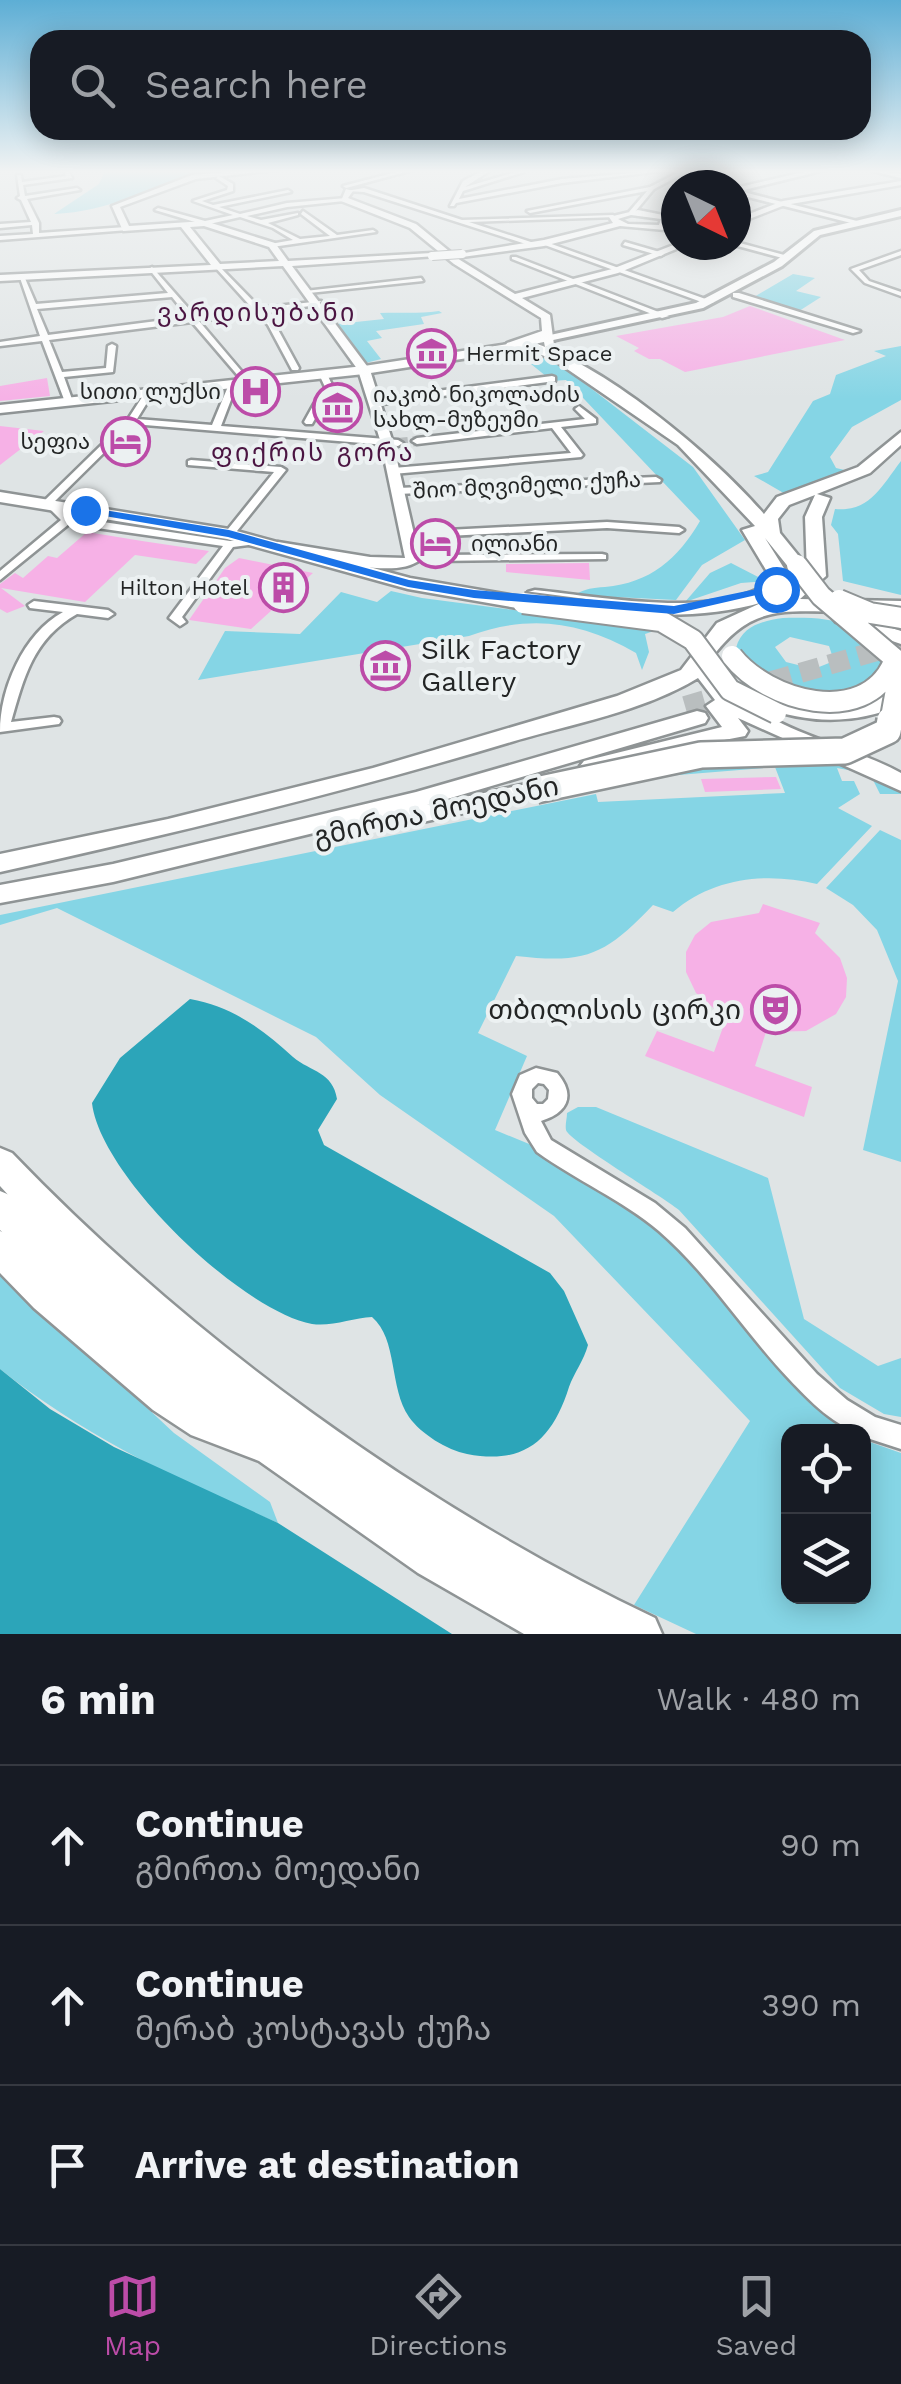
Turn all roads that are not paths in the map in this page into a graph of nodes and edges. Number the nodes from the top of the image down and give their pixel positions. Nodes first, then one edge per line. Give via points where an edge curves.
1 (200, 246) edge
2 (273, 246) edge
3 (438, 246) edge
4 (522, 246) edge
5 (547, 246) edge
6 (634, 246) edge
7 (800, 246) edge
8 (812, 246) edge
9 (751, 248) edge
10 (901, 253) edge
11 (661, 254) joint
12 (786, 257) junction
13 (514, 258) dead end
14 (286, 263) junction
15 (216, 266) junction
16 (152, 269) junction
17 (619, 270) junction
18 (21, 276) junction
19 (0, 278) edge
20 (421, 280) dead end
21 (574, 282) junction
22 (309, 292) junction
23 (741, 294) junction
24 (901, 294) edge
25 (174, 295) junction
26 (513, 296) junction
27 (710, 302) junction
28 (318, 303) junction
29 (32, 307) junction
30 (256, 310) junction
31 (665, 316) junction
32 (192, 318) junction
33 (856, 331) dead end
34 (42, 338) junction
35 (551, 342) junction
36 (0, 344) edge
37 (511, 345) junction
38 (112, 346) dead end
39 (364, 370) junction
40 (297, 372) junction
41 (323, 374) junction
42 (58, 375) junction
43 (552, 379) dead end
44 (240, 383) junction
45 (149, 393) junction
46 (70, 402) junction
47 (375, 402) junction
48 (578, 409) dead end
49 (0, 410) edge
50 (131, 421) junction
51 (901, 424) edge
52 (217, 425) junction
53 (556, 427) junction
54 (306, 428) junction
55 (901, 437) edge
56 (418, 441) tunnel mouth
57 (392, 443) junction
58 (190, 463) dead end
59 (845, 470) dead end
60 (393, 472) junction
61 (656, 480) dead end
62 (398, 491) junction
63 (730, 491) junction
64 (0, 497) edge
65 (821, 498) dead end
66 (49, 504) junction
67 (67, 520) junction
68 (680, 530) dead end
69 (472, 531) junction
70 (408, 534) junction
71 (773, 534) junction
72 (229, 539) junction
73 (315, 552) junction
74 (479, 556) junction
75 (602, 556) dead end
76 (434, 558) dead end
77 (775, 567) junction
78 (807, 567) junction
79 (0, 577) edge
80 (474, 594) junction
81 (34, 604) dead end
82 (644, 607) junction
83 (766, 607) junction
84 (901, 607) edge
85 (75, 610) junction
86 (108, 614) dead end
87 (838, 616) junction
88 (901, 618) edge
89 (724, 619) junction
90 (180, 622) dead end
91 (899, 650) edge
92 (700, 660) junction
93 (669, 685) junction
94 (901, 697) edge
95 (901, 711) edge
96 (691, 712) tunnel mouth
97 (54, 722) dead end
98 (806, 723) junction
99 (1, 727) edge
100 (820, 744) junction
101 (658, 750) junction
102 (900, 754) edge
103 (901, 762) edge
104 (901, 771) edge
105 (901, 783) edge
106 (400, 786) junction
107 (223, 831) junction
108 (0, 863) edge
109 (102, 867) junction
110 (0, 879) edge
111 (0, 894) edge
112 (0, 908) edge
113 (528, 1107) dead end
114 (0, 1163) edge
115 (5, 1226) edge
116 (901, 1437) edge
117 (568, 1634) edge
118 (639, 1634) edge

1 - 15 street
2 - 14 street
3 - 26 street
4 - 14 street, bridge
5 - 17 street
6 - 11 street
7 - 12 main road
8 - 23 main road
9 - 12 street
10 - 24 street via 854,269 867,282
11 - 17 street
12 - 27 main road
13 - 21 street
14 - 15 street
14 - 22 street
15 - 16 street
15 - 30 street
16 - 18 street
16 - 25 street
17 - 21 street
17 - 27 street
18 - 19 street
18 - 29 street
20 - 22 street
21 - 26 street
21 - 31 street
22 - 28 street
23 - 33 street
23 - 35 main road via 683,316
25 - 29 street
25 - 32 street
26 - 35 street via 546,317
27 - 31 main road
28 - 30 street
28 - 39 street
29 - 34 street
30 - 32 street
30 - 40 street
31 - 35 main road
32 - 34 street
32 - 44 street
34 - 36 street
34 - 42 street
35 - 37 main road
35 - 37 main road
35 - 63 main road via 658,422
37 - 39 main road
38 - 42 street via 110,370
39 - 41 main road
39 - 47 street
40 - 41 main road
40 - 44 main road
41 - 54 street via 336,402 317,406
42 - 46 street
43 - 47 street
44 - 45 main road
44 - 52 street
45 - 46 main road
45 - 50 street
46 - 49 main road
47 - 57 street
48 - 53 street via 593,422
50 - 52 street
50 - 66 street
51 - 59 main road
52 - 54 street
53 - 56 street
53 - 60 street via 578,455
54 - 57 street
55 - 71 main road via 854,476 783,501 770,514
57 - 60 street
58 - 72 street via 281,470
60 - 62 street
61 - 62 street, შიო მღვიმელი ქუჩა
62 - 70 street
63 - 71 main road
63 - 77 main road
64 - 66 main road
65 - 78 main road via 812,514
66 - 67 street
66 - 72 main road
67 - 72 street
67 - 79 street
68 - 69 street via 607,525
69 - 70 street
69 - 74 street
70 - 73 street via 413,560 397,567
71 - 78 main road
72 - 73 main road
72 - 90 street via 176,618
73 - 80 main road via 408,583
74 - 75 street
74 - 76 street
77 - 78 main road via 800,577
77 - 89 main road via 782,581 776,589
78 - 83 main road via 802,590
78 - 87 main road, bridge via 811,586
78 - 88 main road, bridge via 847,604
80 - 82 main road
80 - 98 main road, bridge via 669,624 693,640 730,690
81 - 85 street
82 - 89 main road
82 - 93 main road via 684,620 692,632
83 - 84 main road
83 - 87 main road
83 - 89 main road
85 - 86 street
85 - 99 street via 49,622 31,648
87 - 91 main road, bridge
87 - 91 main road, bridge via 754,622 732,641 732,656 765,687 829,701 879,689
89 - 92 main road, გმირთა მოედანი
89 - 94 main road via 720,668 765,701 836,715
91 - 107 main road, გმირთა მოედანი, bridge via 892,725 863,746 701,755 303,840
92 - 93 main road, გმირთა მოედანი
92 - 100 main road, გმირთა მოედანი via 712,686 740,712
93 - 101 main road via 696,688 738,728
93 - 106 main road, გმირთა მოედანი
95 - 98 main road via 852,724
96 - 106 main road, გმირთა მოედანი
97 - 99 street
98 - 104 main road
100 - 101 main road, გმირთა მოედანი
100 - 105 main road, გმირთა მოედანი
101 - 106 main road, გმირთა მოედანი via 509,785
102 - 103 main road
106 - 107 main road
106 - 107 main road via 308,800
107 - 108 main road
107 - 109 main road
109 - 110 main road
109 - 111 main road
109 - 112 main road
113 - 116 street via 544,1146 678,1234 826,1400 858,1424
114 - 118 main road via 68,1234 304,1432 486,1555
115 - 117 main road via 47,1295 167,1396 205,1420 272,1446 433,1558

